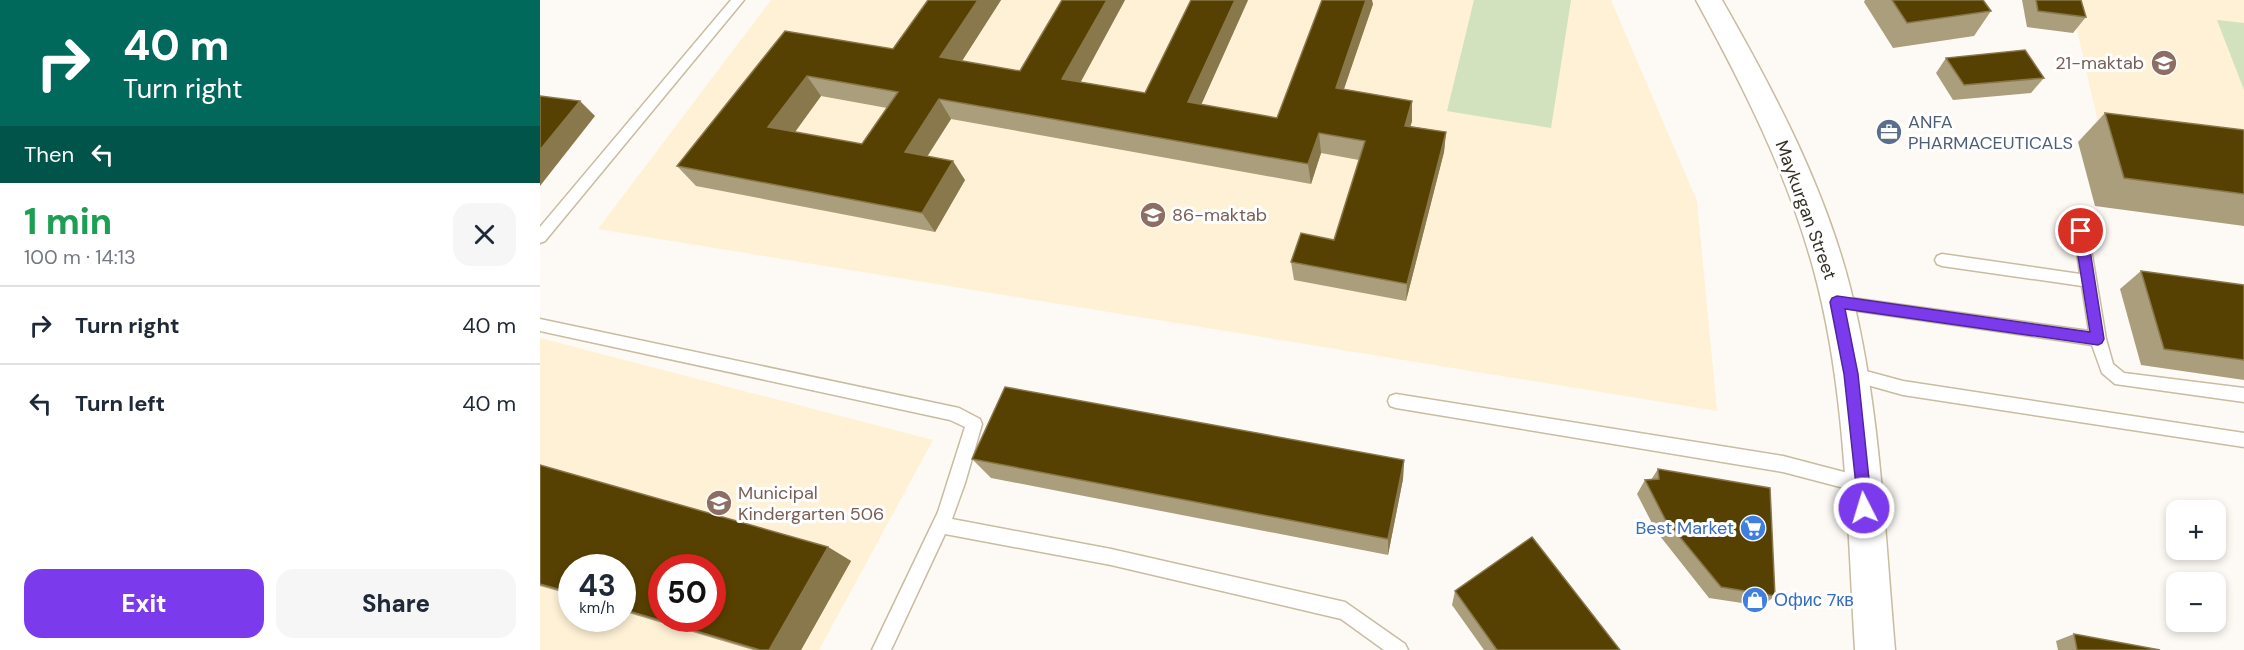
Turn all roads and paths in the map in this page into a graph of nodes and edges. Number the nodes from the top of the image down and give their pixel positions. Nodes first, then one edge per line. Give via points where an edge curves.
1 (738, 0) edge
2 (1709, 0) edge
3 (2081, 231) dead end
4 (540, 237) edge
5 (1942, 260) dead end
6 (2089, 281) junction
7 (1837, 302) junction
8 (540, 325) edge
9 (2098, 339) junction
10 (1851, 374) junction
11 (2244, 395) edge
12 (1396, 401) dead end
13 (2244, 440) edge
14 (1863, 485) junction
15 (942, 525) junction
16 (881, 650) edge
17 (1399, 650) edge
18 (1875, 650) edge

1 - 4 lane
2 - 7 main road, Maykurgan Street via 1745,63 1787,151 1824,253
3 - 6 lane
5 - 6 lane
6 - 9 lane
7 - 9 lane
7 - 10 main road, Maykurgan Street
8 - 15 lane via 953,412 974,424
9 - 11 lane via 2106,368 2120,379
10 - 13 lane via 1903,388
10 - 14 main road, Maykurgan Street
12 - 14 lane via 1783,464
14 - 18 main road, Maykurgan Street
15 - 16 lane
15 - 17 lane via 1111,557 1345,611

